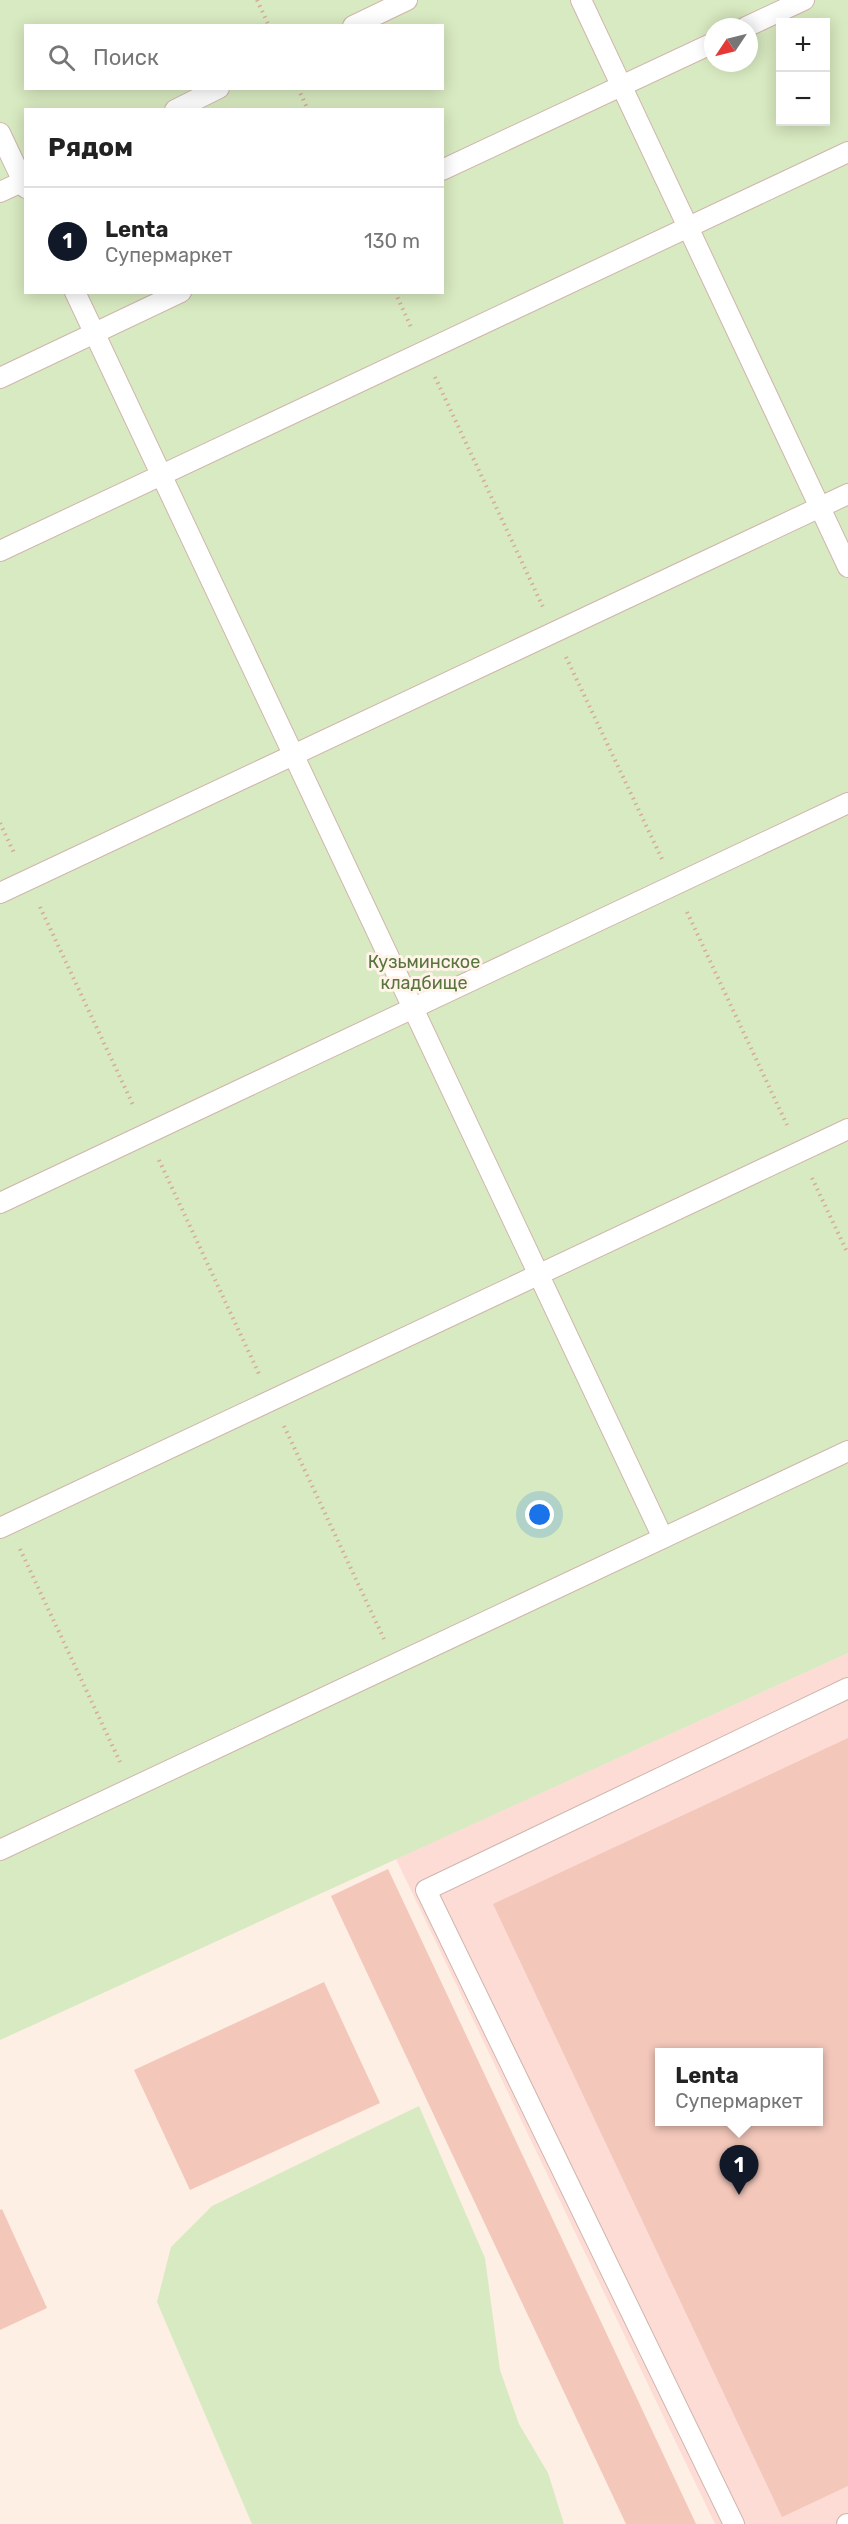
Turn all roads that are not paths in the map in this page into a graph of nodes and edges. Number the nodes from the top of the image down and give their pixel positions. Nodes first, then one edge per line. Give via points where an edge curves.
1 (407, 0) edge
2 (581, 0) edge
3 (804, 0) edge
4 (758, 21) edge
5 (357, 24) edge
6 (704, 46) edge
7 (622, 86) junction
8 (215, 90) edge
9 (179, 108) edge
10 (0, 133) edge
11 (848, 152) edge
12 (444, 169) edge
13 (24, 183) edge
14 (0, 192) edge
15 (688, 227) junction
16 (76, 294) edge
17 (177, 294) edge
18 (95, 333) junction
19 (0, 378) edge
20 (161, 475) junction
21 (848, 494) edge
22 (820, 507) junction
23 (0, 551) edge
24 (848, 567) edge
25 (293, 755) junction
26 (848, 804) edge
27 (0, 893) edge
28 (413, 1009) junction
29 (848, 1129) edge
30 (0, 1203) edge
31 (538, 1275) junction
32 (848, 1451) edge
33 (4, 1526) edge
34 (663, 1538) junction
35 (848, 1688) edge
36 (0, 1850) edge
37 (734, 2524) edge

1 - 5 lane
2 - 7 lane
3 - 4 lane
6 - 7 lane
7 - 12 lane
7 - 15 lane
8 - 9 lane
10 - 13 lane
11 - 15 lane
13 - 14 lane
15 - 20 lane
15 - 22 lane
16 - 18 lane
17 - 18 lane
18 - 19 lane
18 - 20 lane
20 - 23 lane
20 - 25 lane
21 - 22 lane
22 - 24 lane
22 - 25 lane
25 - 27 lane
25 - 28 lane
26 - 28 lane
28 - 30 lane
28 - 31 lane
29 - 31 lane
31 - 33 lane
31 - 34 lane
32 - 34 lane
34 - 36 lane
35 - 37 lane via 426,1890

